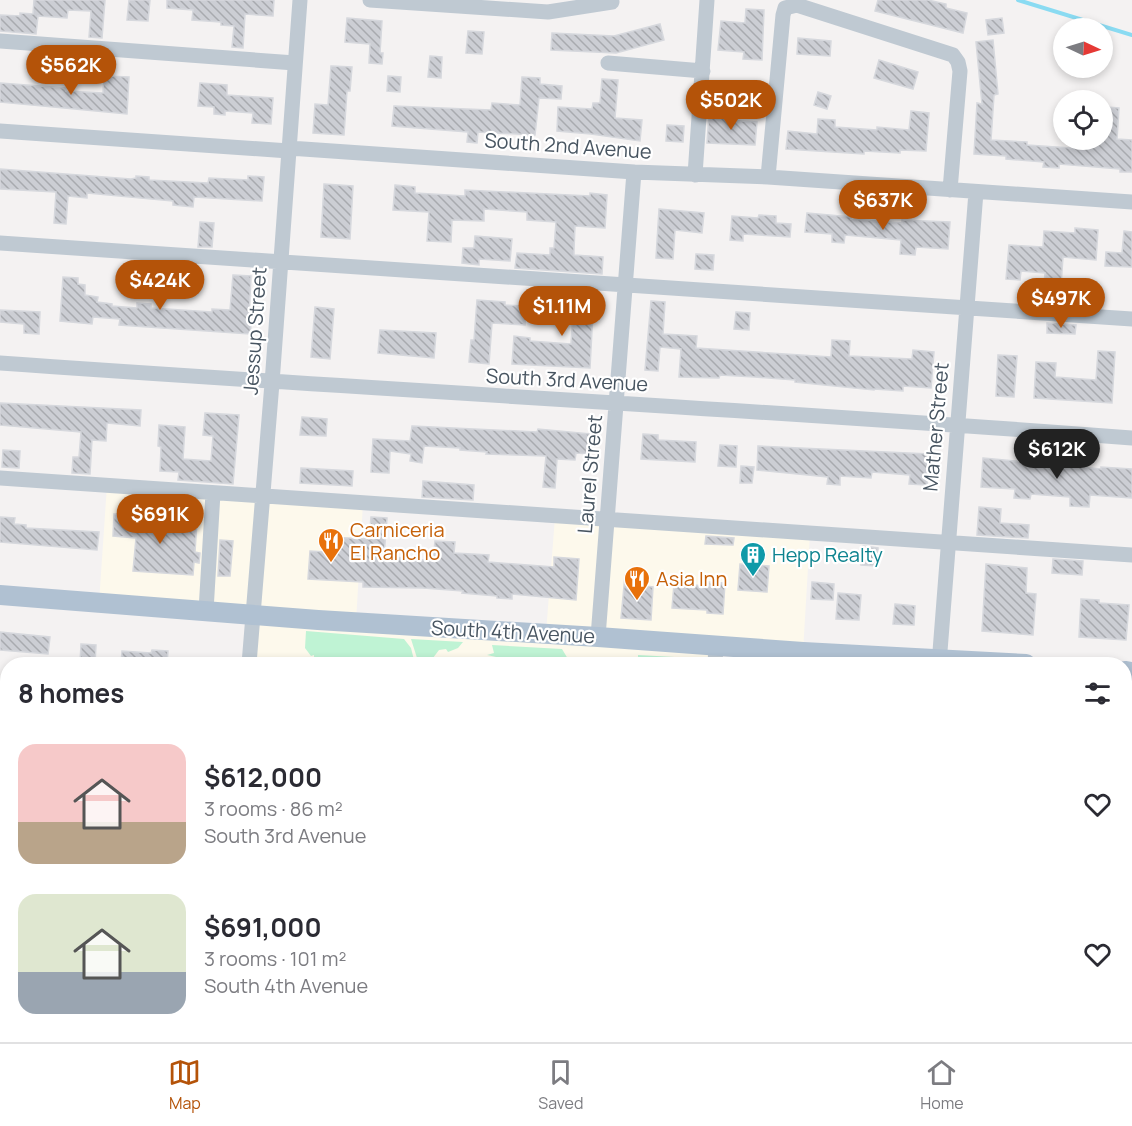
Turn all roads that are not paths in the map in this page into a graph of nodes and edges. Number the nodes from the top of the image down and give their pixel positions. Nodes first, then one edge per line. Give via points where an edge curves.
1 (300, 0) edge
2 (370, 0) edge
3 (707, 0) edge
4 (612, 2) dead end
5 (500, 4) edge
6 (0, 41) edge
7 (295, 63) junction
8 (608, 63) dead end
9 (702, 71) junction
10 (0, 131) edge
11 (289, 150) junction
12 (634, 172) junction
13 (695, 175) junction
14 (768, 177) junction
15 (950, 190) junction
16 (976, 192) junction
17 (1132, 202) edge
18 (0, 243) edge
19 (281, 262) junction
20 (626, 286) junction
21 (967, 308) junction
22 (1132, 319) edge
23 (0, 363) edge
24 (272, 383) junction
25 (616, 404) junction
26 (957, 424) junction
27 (1132, 438) edge
28 (0, 478) edge
29 (213, 493) junction
30 (263, 496) junction
31 (607, 520) junction
32 (948, 543) junction
33 (1132, 555) edge
34 (0, 595) edge
35 (206, 611) junction
36 (254, 615) junction
37 (598, 637) junction
38 (715, 655) edge
39 (250, 657) edge
40 (779, 657) edge
41 (939, 657) edge

1 - 7 street, Jessup Street
2 - 5 street
3 - 9 street
4 - 5 street via 548,12
6 - 7 street
7 - 11 street, Jessup Street
8 - 9 street
9 - 13 street
10 - 11 street, South 2nd Avenue
11 - 12 street, South 2nd Avenue
11 - 19 street, Jessup Street
12 - 13 street, South 2nd Avenue
12 - 20 street, Laurel Street
13 - 14 street, South 2nd Avenue
14 - 15 street, South 2nd Avenue
14 - 15 street via 783,15 785,8 797,5 952,55 958,62
15 - 16 street, South 2nd Avenue
16 - 17 street, South 2nd Avenue
16 - 21 street, Mather Street
18 - 19 street
19 - 20 street
19 - 24 street, Jessup Street
20 - 21 street
20 - 25 street, Laurel Street
21 - 22 street
21 - 26 street, Mather Street
23 - 24 street, South 3rd Avenue
24 - 25 street, South 3rd Avenue
24 - 30 street, Jessup Street
25 - 26 street, South 3rd Avenue
25 - 31 street, Laurel Street
26 - 27 street, South 3rd Avenue
26 - 32 street, Mather Street
28 - 29 street
29 - 30 street
29 - 35 street
30 - 31 street
30 - 36 street, Jessup Street
31 - 32 street
31 - 37 street, Laurel Street
32 - 33 street
32 - 41 street, Mather Street
34 - 35 main road, South 4th Avenue
35 - 36 main road, South 4th Avenue
36 - 37 main road, South 4th Avenue
36 - 39 street, Jessup Street
37 - 38 main road, South 4th Avenue
38 - 40 main road, South 4th Avenue

